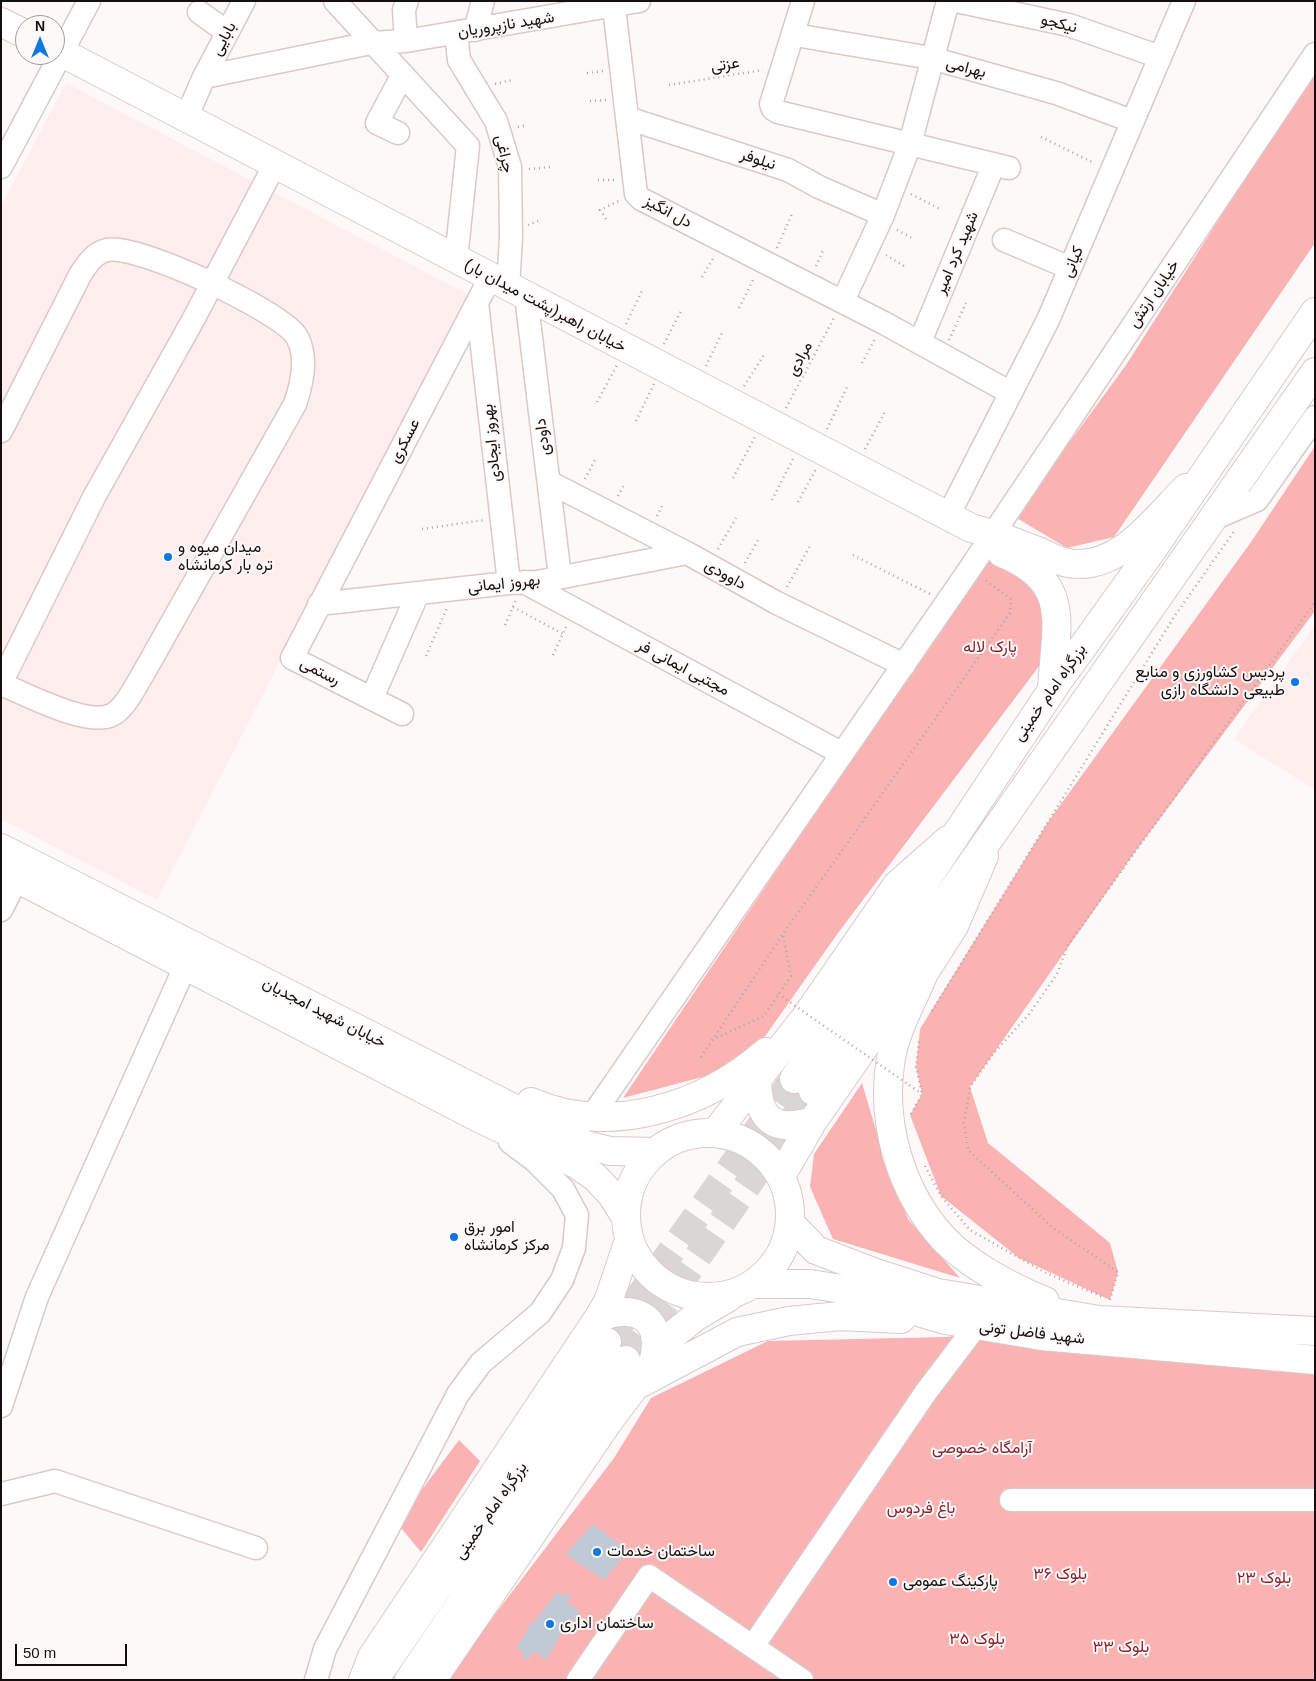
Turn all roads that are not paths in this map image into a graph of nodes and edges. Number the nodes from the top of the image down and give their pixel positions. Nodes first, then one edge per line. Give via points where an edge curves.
1 (89, 1) edge
2 (244, 1) edge
3 (335, 1) edge
4 (483, 1) edge
5 (639, 1) edge
6 (803, 1) edge
7 (948, 1) edge
8 (956, 1) edge
9 (1184, 1) edge
10 (402, 4) edge
11 (609, 5) edge
12 (539, 10) edge
13 (199, 12) dead end
14 (1, 22) edge
15 (15, 29) edge
16 (466, 31) junction
17 (228, 32) junction
18 (794, 35) junction
19 (65, 40) edge
20 (406, 41) junction
21 (371, 43) junction
22 (65, 54) edge
23 (1315, 54) edge
24 (1160, 57) junction
25 (931, 58) junction
26 (51, 65) edge
27 (402, 76) junction
28 (204, 77) junction
29 (186, 118) junction
30 (627, 118) junction
31 (1132, 121) junction
32 (398, 133) dead end
33 (910, 144) junction
34 (275, 164) junction
35 (1, 167) edge
36 (883, 215) junction
37 (1004, 240) dead end
38 (456, 259) junction
39 (1070, 268) junction
40 (212, 284) junction
41 (508, 287) junction
42 (843, 301) junction
43 (476, 303) junction
44 (1315, 312) edge
45 (920, 342) junction
46 (1315, 372) edge
47 (1011, 393) junction
48 (1315, 417) edge
49 (2, 430) edge
50 (1210, 464) junction
51 (549, 482) junction
52 (1226, 522) junction
53 (974, 531) junction
54 (687, 553) junction
55 (560, 577) junction
56 (516, 583) junction
57 (418, 593) junction
58 (319, 604) junction
59 (904, 665) junction
60 (1, 683) edge
61 (1052, 689) junction
62 (372, 698) junction
63 (402, 714) dead end
64 (841, 753) junction
65 (954, 834) junction
66 (993, 836) junction
67 (1, 848) edge
68 (15, 870) edge
69 (1, 910) edge
70 (190, 956) junction
71 (924, 974) junction
72 (805, 1018) junction
73 (757, 1080) junction
74 (472, 1088) junction
75 (592, 1116) junction
76 (477, 1117) junction
77 (813, 1121) junction
78 (715, 1133) junction
79 (655, 1152) junction
80 (781, 1176) junction
81 (790, 1223) junction
82 (627, 1228) junction
83 (835, 1257) junction
84 (827, 1287) junction
85 (743, 1289) junction
86 (946, 1320) junction
87 (1099, 1320) junction
88 (976, 1326) junction
89 (1315, 1331) edge
90 (611, 1340) junction
91 (654, 1360) junction
92 (1315, 1360) edge
93 (633, 1388) junction
94 (1, 1406) edge
95 (1, 1494) edge
96 (1011, 1500) dead end
97 (1315, 1500) edge
98 (256, 1548) dead end
99 (753, 1646) junction
100 (316, 1680) edge
101 (363, 1680) edge
102 (374, 1680) edge
103 (409, 1680) edge
104 (432, 1680) edge
105 (578, 1680) edge
106 (802, 1680) edge

1 - 19 street
2 - 17 street, بابایی
3 - 21 street
4 - 16 street
5 - 11 street, شهید نازپروریان
6 - 18 street
7 - 25 street
8 - 24 street, نیکجو via 1069,25
9 - 24 street, کیانی
10 - 20 street
11 - 12 street, شهید نازپروریان
11 - 30 street, دل انگیز
12 - 16 street, شهید نازپروریان
13 - 17 street
14 - 15 main road
16 - 20 street, شهید نازپروریان
16 - 41 street, چراغی via 459,60 496,121 510,167
17 - 28 street, بابایی
18 - 25 street, بهرامی
18 - 33 street via 773,109
20 - 21 street, شهید نازپروریان
21 - 27 street
21 - 28 street, شهید نازپروریان
22 - 29 main road, خیابان راهبر(پشت میدان بار)
23 - 53 street, خیابان ارتش
24 - 31 street, کیانی
25 - 31 street, بهرامی via 1056,92
25 - 33 street
26 - 35 street
27 - 32 street via 377,123
27 - 38 street via 468,146
28 - 29 street
29 - 34 main road, خیابان راهبر(پشت میدان بار)
30 - 36 street, نیلوفر via 788,170
30 - 42 street, دل انگیز via 636,194
31 - 39 street, کیانی
33 - 36 street
33 - 45 street, شهید کرد امیر via 1002,166
34 - 38 main road, خیابان راهبر(پشت میدان بار)
34 - 40 street
36 - 42 street
37 - 39 street
38 - 41 main road, خیابان راهبر(پشت میدان بار)
39 - 47 street, کیانی
40 - 49 street via 162,261 127,250 107,250 90,260
40 - 60 street via 94,497
40 - 60 street via 287,325 297,338 303,370 295,404 142,674 117,711 97,718 68,711
41 - 43 street, عسکری
41 - 51 street, داودی
41 - 53 main road, خیابان راهبر(پشت میدان بار)
42 - 45 street, دل انگیز
43 - 56 street, بهروز ایجادی via 500,518
43 - 58 street, عسکری
44 - 50 main road, بزرگراه امام خمینی
45 - 47 street, دل انگیز
46 - 52 main road, بزرگراه امام خمینی
47 - 53 street, کیانی
48 - 52 street via 1257,500
50 - 53 main road via 1135,539 1110,558 1092,563 1068,563
50 - 61 main road, بزرگراه امام خمینی
51 - 54 street, داوودی
51 - 55 street, داودی
52 - 66 main road, بزرگراه امام خمینی
53 - 59 street via 969,570
53 - 61 main road via 1033,569 1054,602 1058,620
54 - 55 street, بهروز ایمانی
54 - 59 street, داوودی via 777,604
55 - 56 street, بهروز ایمانی
56 - 57 street, بهروز ایمانی
56 - 64 street, مجتبی ایمانی فر via 574,609
57 - 58 street, بهروز ایمانی
57 - 62 street
58 - 62 street, رستمی via 292,658
59 - 64 street
61 - 65 main road, بزرگراه امام خمینی
62 - 63 street, رستمی
64 - 75 street
65 - 66 main road, بزرگراه امام خمینی via 804,1085
65 - 72 main road via 897,885
66 - 71 main road via 954,926
67 - 68 main road, خیابان شهید امجدیان
68 - 69 street
68 - 70 main road, خیابان شهید امجدیان
70 - 74 main road, خیابان شهید امجدیان
70 - 76 main road, خیابان شهید امجدیان
70 - 94 street via 37,1297
71 - 77 main road via 886,1014
71 - 87 main road via 891,1057 887,1096 896,1158 919,1206 944,1239 992,1276 1043,1300
72 - 73 main road
72 - 75 main road via 745,1070 703,1094 666,1108 629,1115
73 - 77 main road via 759,1107 764,1115 778,1125 795,1127
73 - 78 main road
74 - 75 main road via 514,1095 553,1112
74 - 79 main road, خیابان شهید امجدیان via 586,1145 610,1151
76 - 82 main road, خیابان شهید امجدیان via 576,1164 612,1195
76 - 100 street via 534,1160 563,1189 577,1215 574,1248 562,1280 540,1314 481,1363 458,1394 325,1649
77 - 80 main road
78 - 79 main road via 673,1140
78 - 80 main road via 742,1140 764,1155
79 - 82 main road via 638,1170 628,1192
80 - 81 main road via 789,1199
81 - 83 main road, شهید فاضل تونی via 816,1250
81 - 85 main road via 785,1247 772,1268
82 - 85 main road via 640,1263 658,1282 673,1290 706,1298
82 - 90 main road via 611,1293
83 - 84 main road via 822,1269
83 - 87 main road, شهید فاضل تونی via 938,1293
84 - 85 main road, شهید فاضل تونی via 784,1282
84 - 86 main road, شهید فاضل تونی
85 - 91 main road via 695,1317 674,1334
86 - 88 main road, شهید فاضل تونی
86 - 93 main road via 840,1316 789,1321 737,1332
87 - 89 main road, شهید فاضل تونی
88 - 92 main road, شهید فاضل تونی via 1042,1336
88 - 99 street via 926,1392
90 - 91 main road via 624,1311 647,1318 655,1330
90 - 101 main road via 372,1657
90 - 102 main road, بزرگراه امام خمینی
90 - 103 main road, بزرگراه امام خمینی
91 - 93 main road
93 - 104 main road
95 - 98 street via 55,1481
96 - 97 street
99 - 105 street via 649,1576
99 - 106 street

